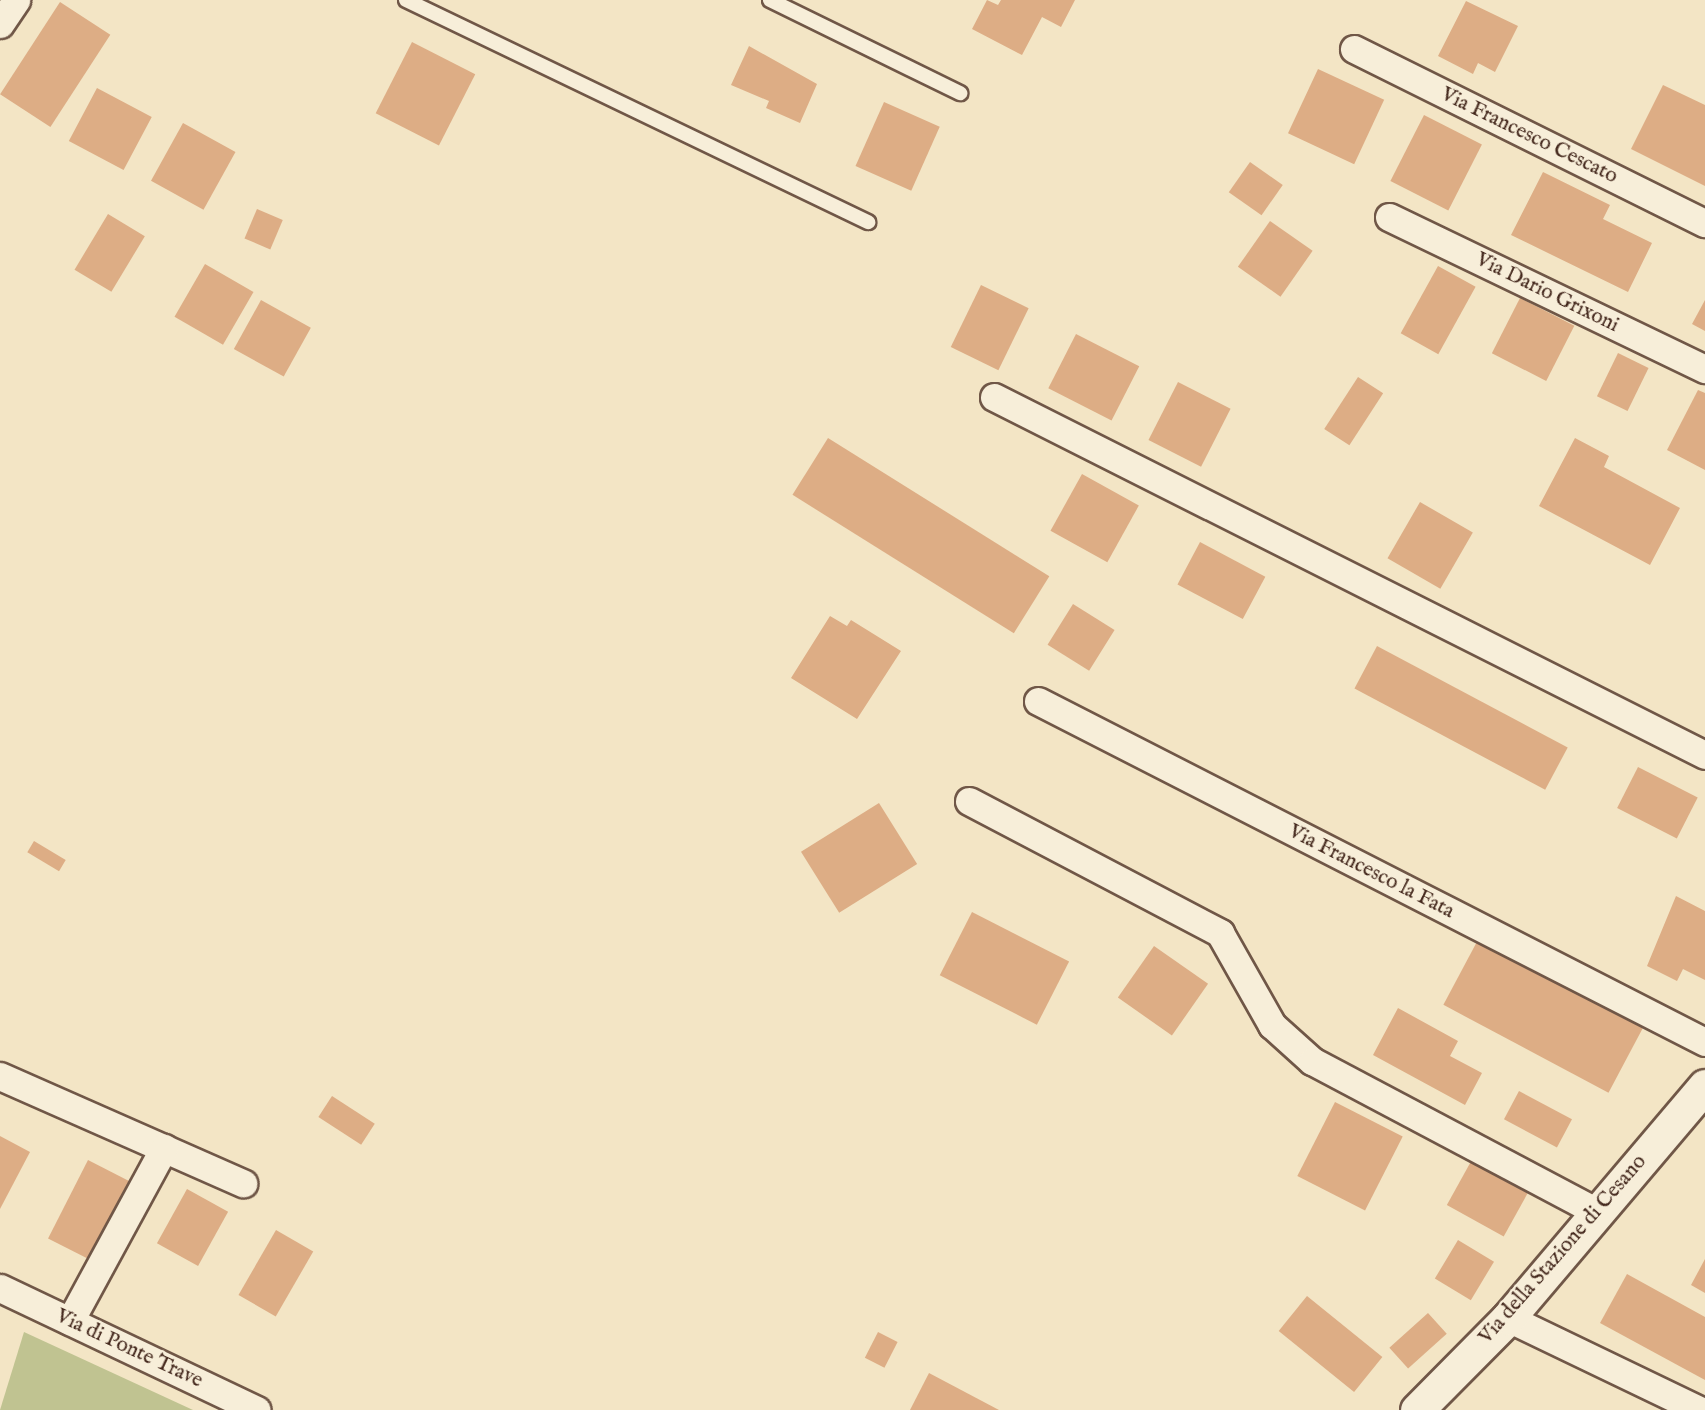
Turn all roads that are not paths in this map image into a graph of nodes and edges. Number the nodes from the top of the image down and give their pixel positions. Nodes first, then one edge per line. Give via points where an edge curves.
1 (16, 0) edge
2 (406, 0) edge
3 (770, 0) edge
4 (0, 24) edge
5 (1354, 49) dead end
6 (960, 93) dead end
7 (1389, 217) dead end
8 (868, 222) dead end
9 (1705, 223) edge
10 (1705, 369) edge
11 (994, 397) dead end
12 (1038, 701) dead end
13 (1705, 755) edge
14 (969, 801) dead end
15 (1705, 1042) edge
16 (0, 1076) edge
17 (1705, 1086) edge
18 (164, 1148) junction
19 (243, 1183) dead end
20 (1599, 1213) junction
21 (0, 1288) edge
22 (1508, 1318) junction
23 (70, 1321) junction
24 (257, 1410) edge
25 (1417, 1410) edge
26 (1699, 1410) edge

1 - 4 street
2 - 8 lane
3 - 6 lane
5 - 9 street, Via Francesco Cescato
7 - 10 street, Via Dario Grixoni
11 - 13 street
12 - 15 street, Via Francesco la Fata
14 - 20 street via 1220,933 1272,1026 1312,1061
16 - 18 street
17 - 20 street, Via della Stazione di Cesano
18 - 19 street
18 - 23 street
20 - 22 street, Via della Stazione di Cesano
21 - 23 street, Via di Ponte Trave
22 - 25 street, Via della Stazione di Cesano
22 - 26 street
23 - 24 street, Via di Ponte Trave

